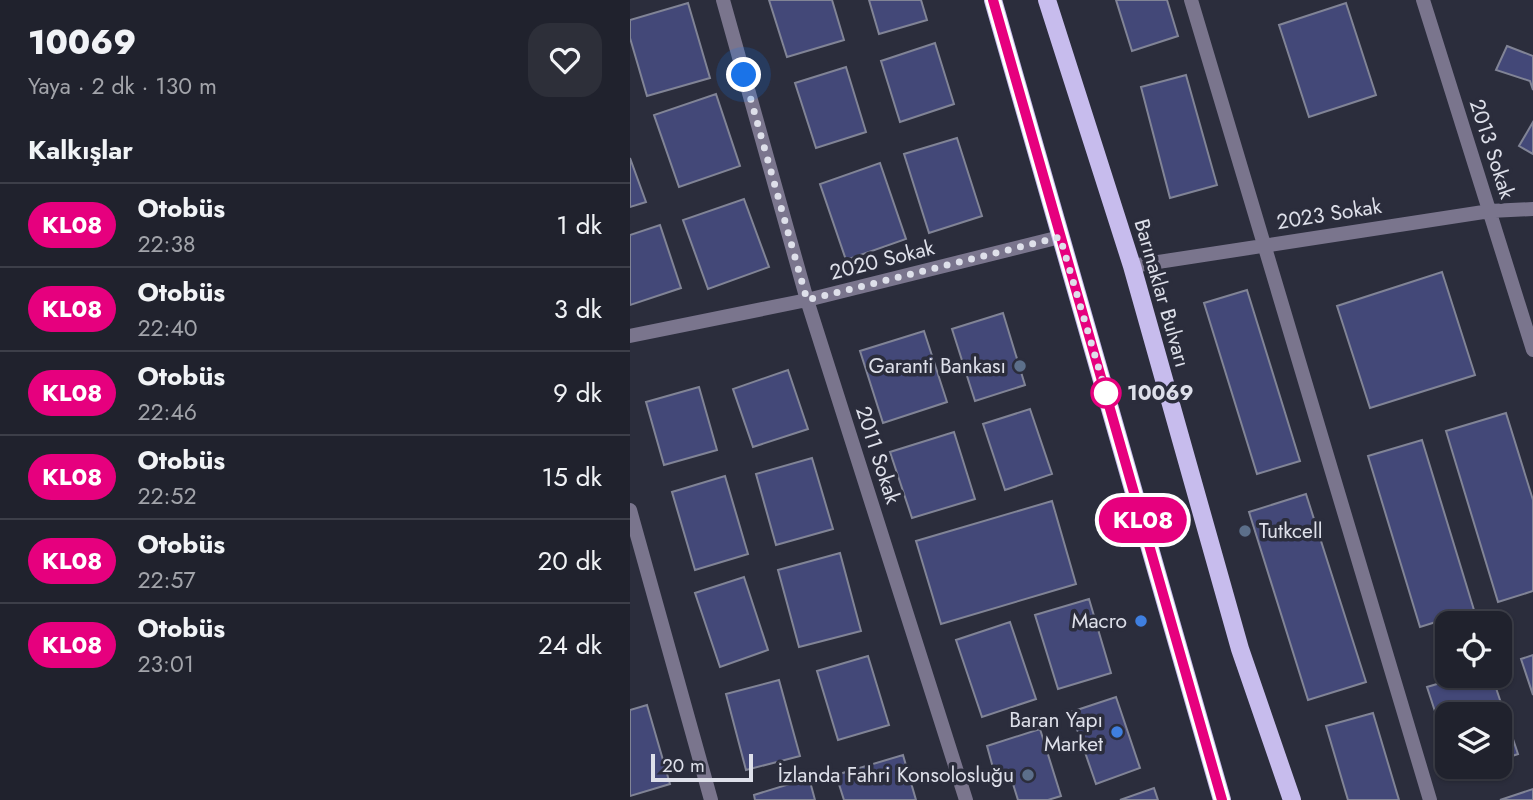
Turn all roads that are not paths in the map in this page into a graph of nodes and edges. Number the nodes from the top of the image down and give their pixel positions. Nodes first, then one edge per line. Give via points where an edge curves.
1 (723, 0) edge
2 (993, 0) edge
3 (1047, 0) edge
4 (1191, 0) edge
5 (1423, 0) edge
6 (1533, 209) edge
7 (1490, 211) junction
8 (1060, 237) junction
9 (1262, 246) junction
10 (1132, 266) junction
11 (807, 300) junction
12 (630, 336) edge
13 (1533, 350) edge
14 (630, 510) edge
15 (711, 800) edge
16 (966, 800) edge
17 (1222, 800) edge
18 (1292, 800) edge
19 (1430, 800) edge

1 - 11 street, 2011 Sokak
2 - 8 main road
3 - 10 main road, Barınaklar Bulvarı
4 - 9 street
5 - 7 street, 2013 Sokak
6 - 7 street, 2023 Sokak
7 - 9 street, 2023 Sokak
7 - 13 street, 2013 Sokak
8 - 11 street, 2020 Sokak
8 - 17 main road
9 - 10 street, 2023 Sokak
9 - 19 street
10 - 18 main road, Barınaklar Bulvarı via 1240,649
11 - 12 street, 2020 Sokak
11 - 16 street, 2011 Sokak
14 - 15 street

